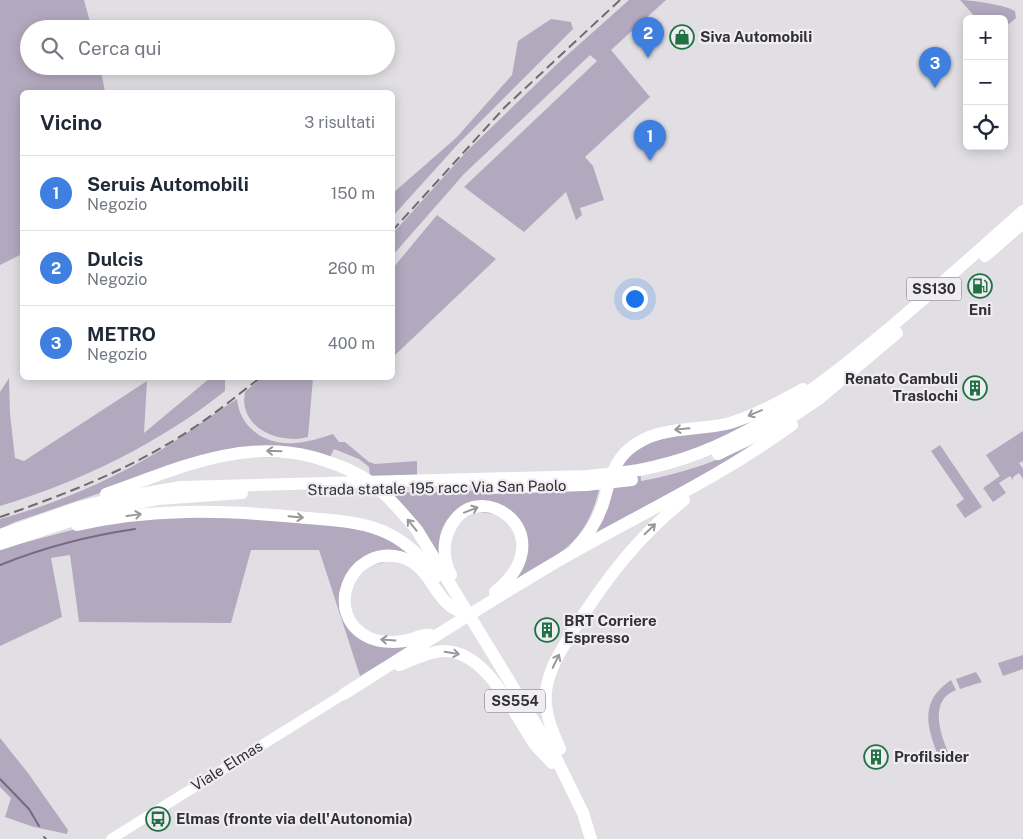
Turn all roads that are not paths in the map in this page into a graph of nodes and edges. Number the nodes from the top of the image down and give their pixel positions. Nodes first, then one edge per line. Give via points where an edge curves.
1 (1023, 211) edge
2 (1023, 223) edge
3 (848, 368) junction
4 (767, 442) junction
5 (397, 486) junction
6 (80, 507) junction
7 (36, 532) junction
8 (0, 535) edge
9 (0, 544) edge
10 (586, 547) junction
11 (566, 557) junction
12 (435, 568) junction
13 (504, 594) junction
14 (456, 596) junction
15 (487, 601) junction
16 (457, 610) junction
17 (440, 632) junction
18 (373, 675) junction
19 (344, 694) joint
20 (552, 763) junction
21 (583, 813) junction
22 (111, 839) edge
23 (585, 839) edge
24 (591, 839) edge

1 - 3 highway, SS130
2 - 3 highway, SS130
3 - 4 highway, SS130 via 850,380
3 - 5 highway, Strada statale 195 racc Via San Paolo via 785,410 740,434 640,474 586,480
3 -> 11 highway, SS130 via 832,370 785,399 743,418 718,426 669,430 641,440 617,463 593,527
4 - 10 highway, SS130
21 -> 4 highway via 580,791 550,728 546,708 546,692 554,663 602,585 636,543 687,497 756,456 766,448
5 - 6 highway, Strada statale 195 racc Via San Paolo via 214,484 181,487
5 - 7 highway, Strada statale 195 racc Via San Paolo via 354,491 210,494 158,499 106,509
6 - 8 highway, Strada statale 195 racc Via San Paolo
12 -> 6 highway via 417,530 372,484 334,463 288,451 259,450 216,456 88,500
7 - 9 highway, Strada statale 195 racc Via San Paolo
7 -> 12 highway via 47,533 86,523 164,512 231,511 344,521 398,538
10 - 11 highway, SS130
10 - 13 highway via 583,554 546,578 515,595
11 - 13 highway, SS130
12 - 14 highway, SS554
12 - 16 highway, SS554
13 - 15 highway, SS130
14 -> 15 highway via 457,587 445,562 447,534 453,521 465,511 478,506 492,506 505,511 515,521 524,548 514,574
14 - 21 highway, SS554 via 554,754
15 - 17 highway
17 -> 16 highway via 410,640 371,638 358,630 346,609 344,595 349,578 360,565 372,558 401,557 425,572 448,606
16 - 20 highway, SS554
17 - 18 highway
18 - 19 highway
18 -> 20 highway via 428,653 442,651 464,656 487,674
19 - 22 main road, Viale Elmas
20 - 23 highway, SS554 via 574,807
21 - 24 highway, SS554

